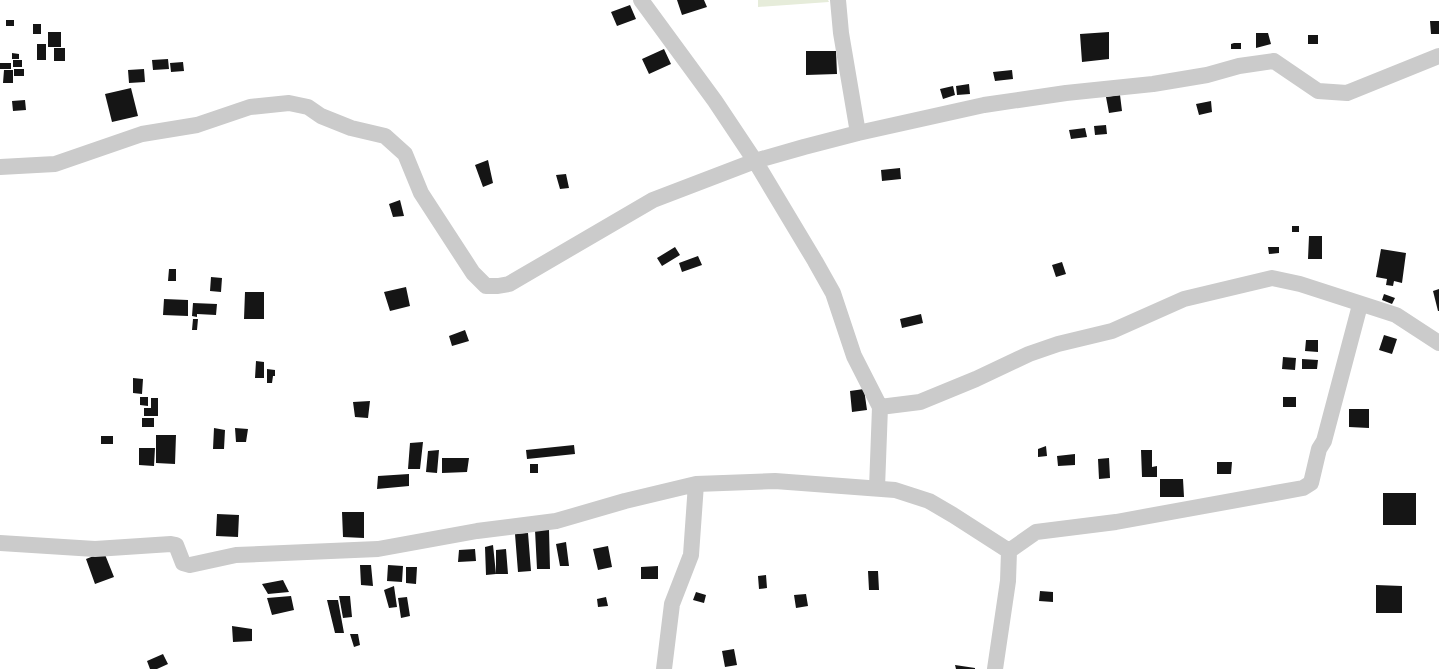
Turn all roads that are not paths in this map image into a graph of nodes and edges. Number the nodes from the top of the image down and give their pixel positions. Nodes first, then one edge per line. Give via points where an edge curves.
1 (642, 0) edge
2 (838, 0) edge
3 (1439, 56) edge
4 (858, 133) junction
5 (755, 161) junction
6 (0, 167) edge
7 (1360, 305) junction
8 (1439, 343) edge
9 (880, 407) junction
10 (696, 484) junction
11 (876, 488) junction
12 (0, 543) edge
13 (1009, 551) junction
14 (664, 669) edge
15 (995, 669) edge

1 - 5 street
2 - 4 street
3 - 4 street via 1347,93 1318,90 1274,61 1154,84 984,105
4 - 5 street
5 - 6 street via 654,200 509,284 498,286 486,286 472,272 421,193 405,154 399,148 386,136 351,128 308,107 289,103 250,108 197,125 142,134 55,164
5 - 9 street via 833,293 854,356
7 - 8 street via 1396,315
7 - 9 street via 1272,278 1184,299 1112,331 1029,354 920,402
7 - 13 street via 1324,441 1310,483 1303,488 1116,522 1036,532
9 - 11 street
10 - 11 street via 775,482
10 - 12 street via 556,521 378,549 236,555 190,565 183,563 176,545 171,544 95,549
10 - 14 street via 691,555 672,604
11 - 13 street via 895,490 929,501
13 - 15 street via 1008,581

